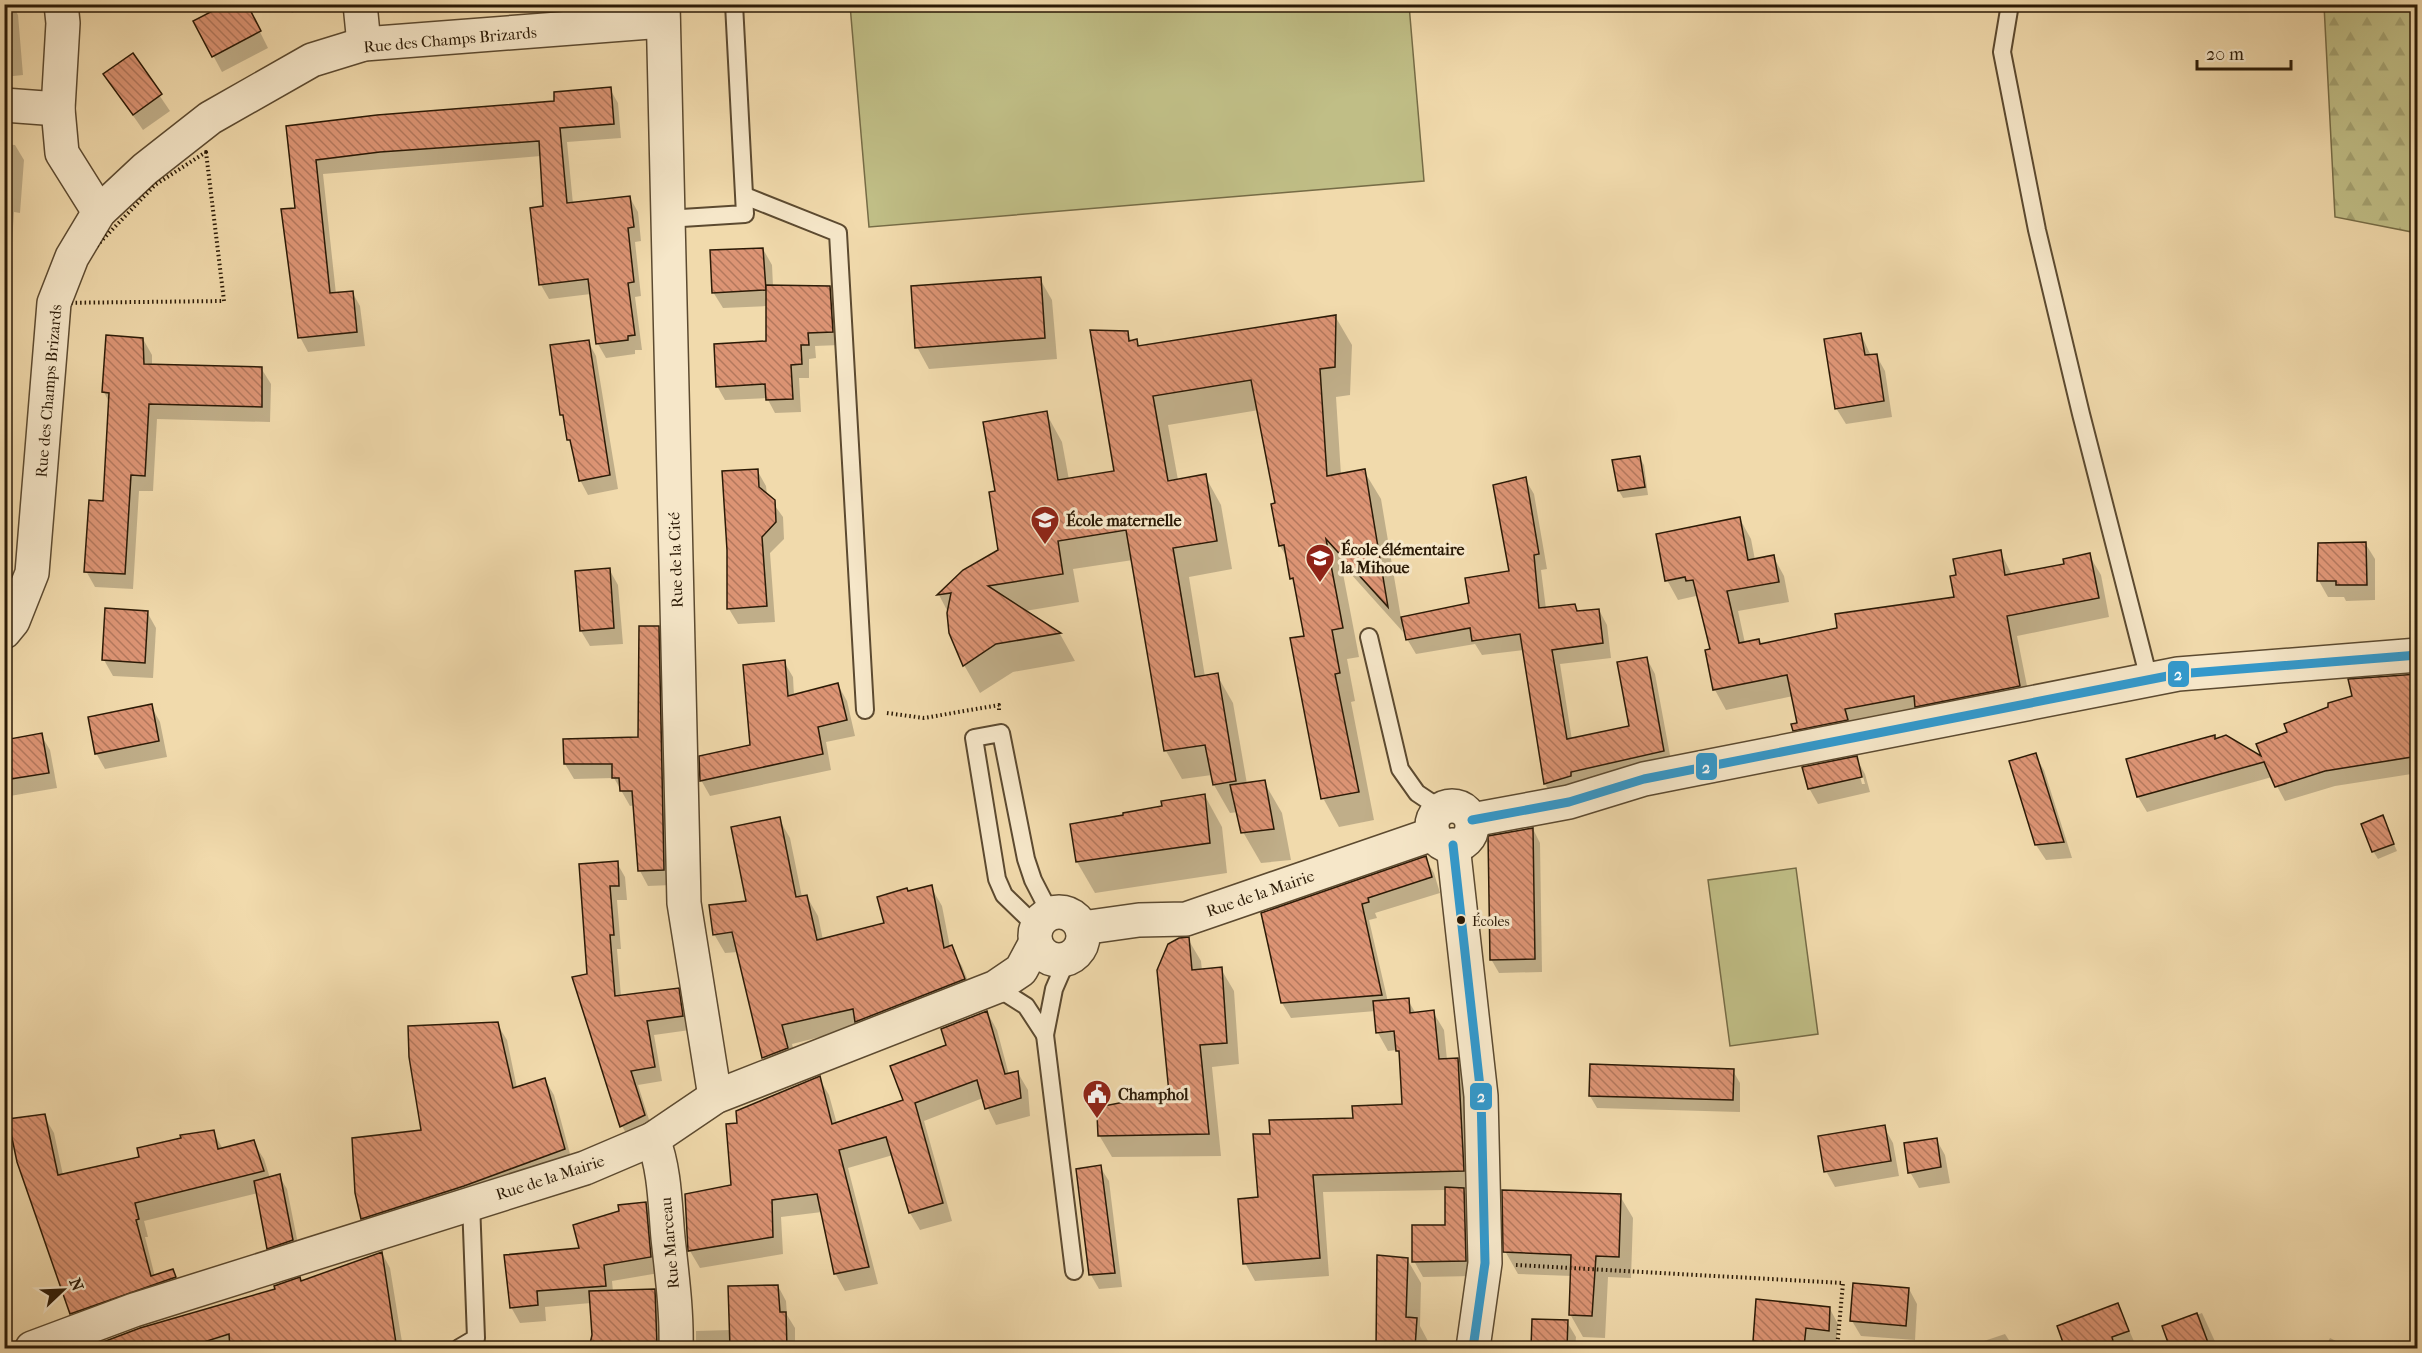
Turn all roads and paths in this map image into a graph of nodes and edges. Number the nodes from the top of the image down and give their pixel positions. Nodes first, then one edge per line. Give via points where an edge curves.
1 (61, 4) edge
2 (360, 4) edge
3 (734, 4) edge
4 (2010, 4) edge
5 (663, 13) edge
6 (364, 44) junction
7 (4, 105) edge
8 (58, 109) junction
9 (745, 196) junction
10 (99, 212) junction
11 (666, 219) junction
12 (54, 303) junction
13 (4, 632) edge
14 (1369, 637) dead end
15 (2418, 655) edge
16 (2149, 679) junction
17 (865, 710) joint
18 (1001, 733) junction
19 (1450, 827) junction
20 (1040, 928) junction
21 (1082, 928) junction
22 (1067, 959) junction
23 (996, 987) junction
24 (1045, 1035) junction
25 (715, 1097) junction
26 (653, 1139) junction
27 (471, 1202) junction
28 (1485, 1263) junction
29 (1074, 1271) dead end
30 (32, 1348) edge
31 (459, 1348) edge
32 (676, 1348) edge
33 (1473, 1348) edge
34 (1837, 1348) edge

1 - 8 street
2 - 6 street
3 - 9 lane
4 - 16 lane via 2002,52 2037,230
5 - 6 street, Rue des Champs Brizards
5 - 11 street, Rue de la Cité
6 - 10 street, Rue des Champs Brizards via 312,60 210,118 145,169
7 - 8 street
8 - 10 street via 62,153
9 - 11 lane via 745,214
9 - 17 lane via 838,233
10 - 12 street, Rue des Champs Brizards via 72,257
11 - 25 street, Rue de la Cité via 684,903
12 - 12 path via 224,302 206,152 155,185 86,257
12 - 13 street, Rue des Champs Brizards via 32,573 13,621
14 - 19 lane via 1400,769
15 - 16 street, Rue de la Mairie
16 - 19 street, Rue de la Mairie via 1644,779 1569,802
17 - 18 path via 924,718 999,705
18 - 20 lane
18 - 20 lane via 974,738 997,879 1004,895
19 - 21 street, Rue de la Mairie via 1186,919 1139,920
19 - 28 street via 1481,1096
20 - 21 street via 1069,913
20 - 22 street via 1049,959
20 - 23 street, Rue de la Mairie via 1021,970
21 - 22 street via 1081,946
22 - 24 lane via 1054,989
23 - 24 lane via 1026,1006
23 - 25 street, Rue de la Mairie
24 - 29 lane
25 - 26 street, Rue de la Mairie
26 - 27 street, Rue de la Mairie via 585,1168
26 - 32 street, Rue Marceau via 664,1193
27 - 30 street, Rue de la Mairie via 134,1310
27 - 31 lane via 476,1338
28 - 33 street
28 - 34 path via 1843,1283

